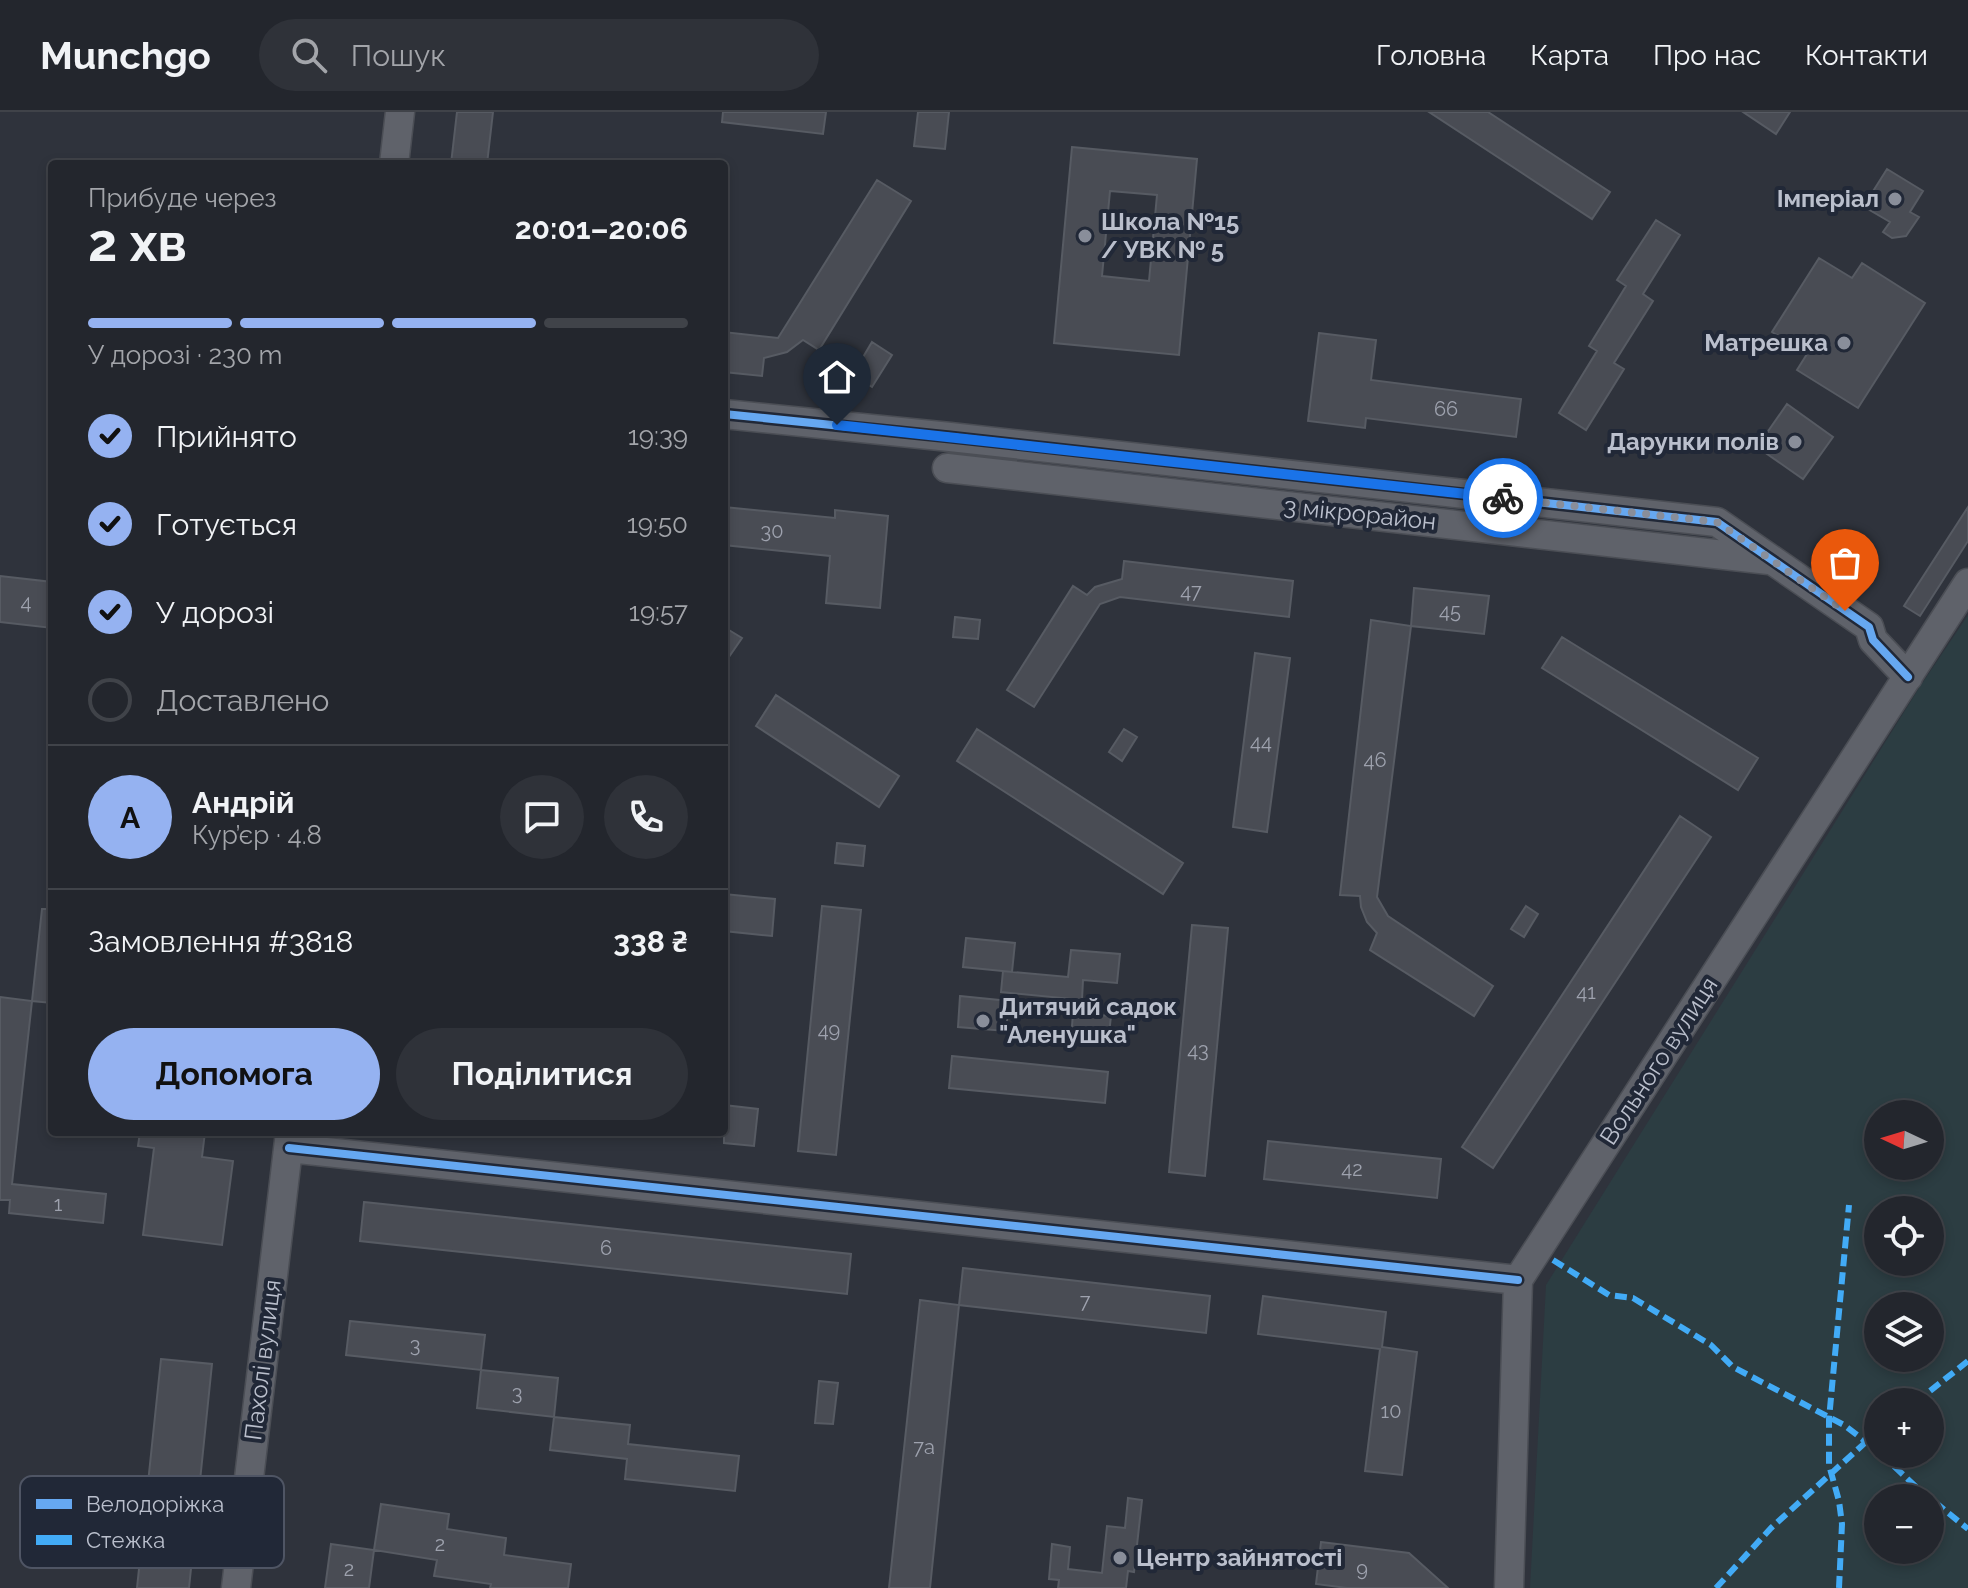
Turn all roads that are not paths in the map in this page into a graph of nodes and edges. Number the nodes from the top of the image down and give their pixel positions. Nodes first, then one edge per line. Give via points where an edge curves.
1 (400, 112) edge
2 (394, 160) edge
3 (728, 414) edge
4 (947, 468) dead end
5 (1773, 560) junction
6 (1968, 583) edge
7 (1908, 677) junction
8 (289, 1140) edge
9 (1518, 1280) junction
10 (249, 1476) edge
11 (238, 1568) edge
12 (236, 1588) edge
13 (1509, 1588) edge

1 - 2 street
3 - 5 street, 3 мікрорайон via 1717,522
4 - 5 street, 3 мікрорайон
5 - 7 street, 3 мікрорайон via 1869,627 1873,640
6 - 7 street, Вольного вулиця
7 - 9 street, Вольного вулиця
8 - 9 street
8 - 10 street, Пахолі вулиця
9 - 13 street
11 - 12 street, Пахолі вулиця

